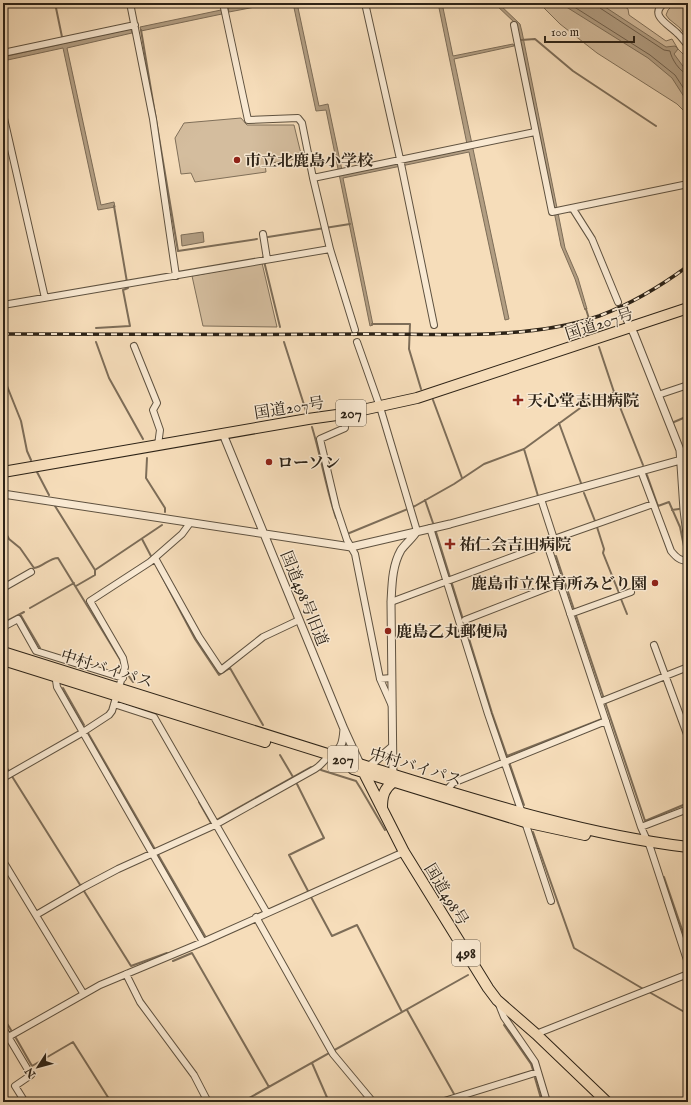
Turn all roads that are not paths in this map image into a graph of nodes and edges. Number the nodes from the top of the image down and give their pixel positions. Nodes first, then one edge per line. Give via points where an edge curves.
1 (130, 3) edge
2 (223, 3) edge
3 (365, 3) edge
4 (665, 3) edge
5 (135, 25) junction
6 (514, 25) dead end
7 (688, 46) edge
8 (3, 53) edge
9 (3, 114) edge
10 (535, 132) junction
11 (400, 160) junction
12 (313, 178) junction
13 (688, 184) edge
14 (573, 209) junction
15 (263, 234) dead end
16 (330, 249) junction
17 (265, 260) junction
18 (176, 276) junction
19 (45, 298) junction
20 (618, 302) dead end
21 (3, 305) edge
22 (688, 308) edge
23 (622, 310) dead end
24 (434, 325) dead end
25 (631, 328) junction
26 (355, 330) tunnel mouth
27 (357, 342) tunnel mouth
28 (134, 346) dead end
29 (688, 385) edge
30 (658, 395) junction
31 (380, 407) junction
32 (344, 414) junction
33 (223, 434) junction
34 (158, 445) junction
35 (684, 459) edge
36 (641, 471) junction
37 (3, 472) edge
38 (3, 494) edge
39 (541, 499) junction
40 (653, 504) junction
41 (190, 523) junction
42 (430, 528) junction
43 (417, 530) junction
44 (263, 534) junction
45 (396, 536) junction
46 (554, 539) junction
47 (688, 542) edge
48 (548, 544) junction
49 (351, 547) junction
50 (402, 549) junction
51 (152, 560) junction
52 (688, 561) edge
53 (31, 572) dead end
54 (449, 580) junction
55 (560, 583) junction
56 (3, 588) edge
57 (631, 592) dead end
58 (391, 602) junction
59 (570, 614) junction
60 (299, 620) junction
61 (465, 620) dead end
62 (3, 622) edge
63 (654, 645) dead end
64 (3, 652) edge
65 (39, 652) junction
66 (3, 660) edge
67 (36, 662) junction
68 (688, 667) edge
69 (55, 672) junction
70 (666, 676) junction
71 (391, 678) junction
72 (380, 679) junction
73 (118, 691) junction
74 (600, 702) junction
75 (392, 706) junction
76 (606, 721) junction
77 (344, 729) junction
78 (83, 731) junction
79 (688, 737) edge
80 (392, 747) junction
81 (327, 758) junction
82 (505, 762) junction
83 (364, 768) junction
84 (8, 776) edge
85 (393, 778) junction
86 (443, 794) junction
87 (382, 808) junction
88 (688, 809) edge
89 (524, 818) junction
90 (214, 822) junction
91 (641, 827) junction
92 (650, 845) junction
93 (688, 847) edge
94 (155, 852) junction
95 (404, 852) junction
96 (688, 852) edge
97 (3, 861) edge
98 (551, 901) dead end
99 (266, 913) junction
100 (36, 915) junction
101 (256, 918) junction
102 (203, 942) junction
103 (688, 963) edge
104 (126, 974) junction
105 (688, 974) edge
106 (83, 994) junction
107 (497, 1000) junction
108 (3, 1028) edge
109 (536, 1034) junction
110 (6, 1038) edge
111 (538, 1072) junction
112 (25, 1102) edge
113 (208, 1102) edge
114 (373, 1102) edge
115 (441, 1102) edge
116 (547, 1102) edge
117 (607, 1102) edge

1 - 5 street
2 - 12 street via 248,120 298,118 302,124
3 - 11 street
4 - 7 street via 658,13 660,18
5 - 8 street
5 - 18 street via 153,119
6 - 10 street
9 - 19 street
10 - 11 street
10 - 14 street via 552,212
11 - 12 street
11 - 24 street
12 - 16 street
13 - 14 street
14 - 20 street via 592,239
15 - 17 street
16 - 17 street
16 - 26 street
17 - 18 street
18 - 19 street
19 - 21 street
22 - 25 highway, 国道207号 / 207
23 - 25 street
25 - 30 street
25 - 31 highway, 国道207号 / 207 via 453,387
27 - 31 street
28 - 34 street via 156,404 153,410 160,430
29 - 30 street
30 - 35 street
31 - 32 highway, 国道207号 / 207
31 - 43 street
32 - 33 highway, 国道207号 / 207
32 - 49 street via 346,428 320,439 336,507
33 - 34 highway, 国道207号 / 207
33 - 44 street, 国道498号旧道
34 - 37 highway, 国道207号 / 207
35 - 36 street
35 - 47 street via 684,510
36 - 39 street
36 - 40 street
38 - 41 street
39 - 42 street
39 - 46 street
40 - 46 street
40 - 52 street via 671,552 679,559
41 - 44 street
41 - 51 street via 182,534
42 - 43 street
42 - 54 street
43 - 45 street
43 - 50 street
44 - 49 street
44 - 60 street, 国道498号旧道
45 - 49 street
45 - 50 street
46 - 48 street
48 - 54 street
48 - 55 street
49 - 72 street
50 - 58 street via 394,566
51 - 60 street via 221,670 262,637
51 - 73 street via 90,601 123,658 125,667
53 - 56 street
54 - 58 street
54 - 82 street via 488,714
55 - 59 street
55 - 61 street
57 - 59 street
58 - 71 street
59 - 74 street
60 - 77 street, 国道498号旧道
62 - 65 street via 5,626 18,619
63 - 70 street
64 - 67 highway, 中村バイパス / 207
65 - 67 street
65 - 73 street
66 - 69 highway, 中村バイパス / 207
67 - 69 highway, 中村バイパス / 207
68 - 70 street
69 - 73 highway, 中村バイパス / 207
69 - 78 street via 57,687
70 - 74 street
70 - 79 street
71 - 72 street
71 - 75 street
72 - 75 street
73 - 78 street via 109,715
73 - 81 highway, 中村バイパス / 207
73 - 90 street via 154,717
74 - 76 street
75 - 80 street
76 - 82 street
76 - 91 street
77 - 81 street via 343,744
77 - 83 street, 国道498号旧道
78 - 84 street
78 - 94 street
80 - 83 street
80 - 85 street
81 - 83 highway, 中村バイパス / 207
81 - 90 street via 315,769
82 - 86 street via 453,783
82 - 89 street
83 - 85 highway, 中村バイパス / 207
83 - 87 highway, 国道498号 / 498
85 - 86 highway, 中村バイパス / 207
85 - 87 highway via 382,796
86 - 89 highway, 中村バイパス / 207
87 - 95 highway, 国道498号 / 498
88 - 91 street
89 - 92 highway, 中村バイパス / 207
89 - 98 street
90 - 94 street
90 - 99 street
91 - 92 street
92 - 93 highway, 中村バイパス / 207
92 - 96 highway, 中村バイパス / 207
92 - 103 street
94 - 100 street via 118,868
94 - 102 street
95 - 99 street
95 - 107 highway, 国道498号 / 498
97 - 100 street
99 - 101 street
100 - 106 street
101 - 102 street
101 - 114 street via 332,1052
102 - 104 street
104 - 106 street
104 - 113 street via 140,1002 194,1075
105 - 109 street
106 - 110 street
107 - 109 highway, 国道498号 / 498
107 - 111 street via 504,1017 535,1062
108 - 110 street
109 - 117 highway, 国道498号 / 498
110 - 112 street via 31,1075 15,1086
111 - 115 street
111 - 116 street

